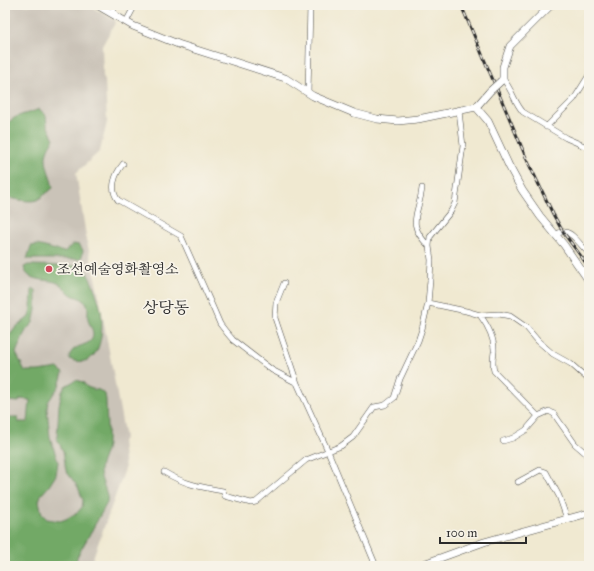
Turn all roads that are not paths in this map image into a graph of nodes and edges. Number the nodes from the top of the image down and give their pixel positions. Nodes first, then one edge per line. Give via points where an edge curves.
1 (97, 5) edge
2 (112, 5) edge
3 (135, 5) edge
4 (310, 5) edge
5 (551, 5) edge
6 (115, 16) junction
7 (126, 22) junction
8 (589, 75) edge
9 (502, 80) junction
10 (308, 93) junction
11 (476, 107) junction
12 (459, 111) junction
13 (546, 127) junction
14 (588, 147) edge
15 (123, 164) dead end
16 (422, 188) dead end
17 (555, 235) junction
18 (429, 246) junction
19 (589, 254) edge
20 (589, 281) edge
21 (284, 283) dead end
22 (428, 303) junction
23 (480, 315) junction
24 (589, 380) edge
25 (297, 383) junction
26 (538, 416) junction
27 (503, 441) dead end
28 (328, 452) junction
29 (589, 456) edge
30 (164, 472) dead end
31 (518, 482) dead end
32 (589, 513) edge
33 (567, 519) junction
34 (376, 566) edge
35 (418, 566) edge

1 - 6 street
2 - 6 street
3 - 7 street
4 - 10 street
5 - 9 street via 510,46 503,67
6 - 7 street
7 - 10 street via 178,44 285,78
8 - 13 street via 574,99
9 - 11 street, bridge
9 - 13 street via 509,85 517,106
10 - 12 street via 331,105 377,119 398,121
11 - 12 street
11 - 17 street via 488,121 522,190
12 - 18 street via 463,146 455,204 430,237
13 - 14 street
15 - 25 street via 118,170 114,185 114,194 118,200 182,236 220,324 227,333 272,370
16 - 18 street via 415,226
17 - 19 street via 566,232
17 - 20 street
18 - 22 street via 431,260
21 - 25 street via 276,303 275,318
22 - 23 street
22 - 28 street via 418,341 394,398 385,405 374,407 353,437
23 - 24 street via 499,314 516,319 553,354 571,364
23 - 26 street via 488,326 494,342 494,371
25 - 28 street
26 - 27 street via 526,430
26 - 29 street via 549,411 554,414 575,444
28 - 30 street via 306,460 256,502 251,503 225,496 222,492 188,484
28 - 34 street
31 - 33 street via 540,470 546,472 559,496
32 - 33 street
33 - 35 street via 484,542

